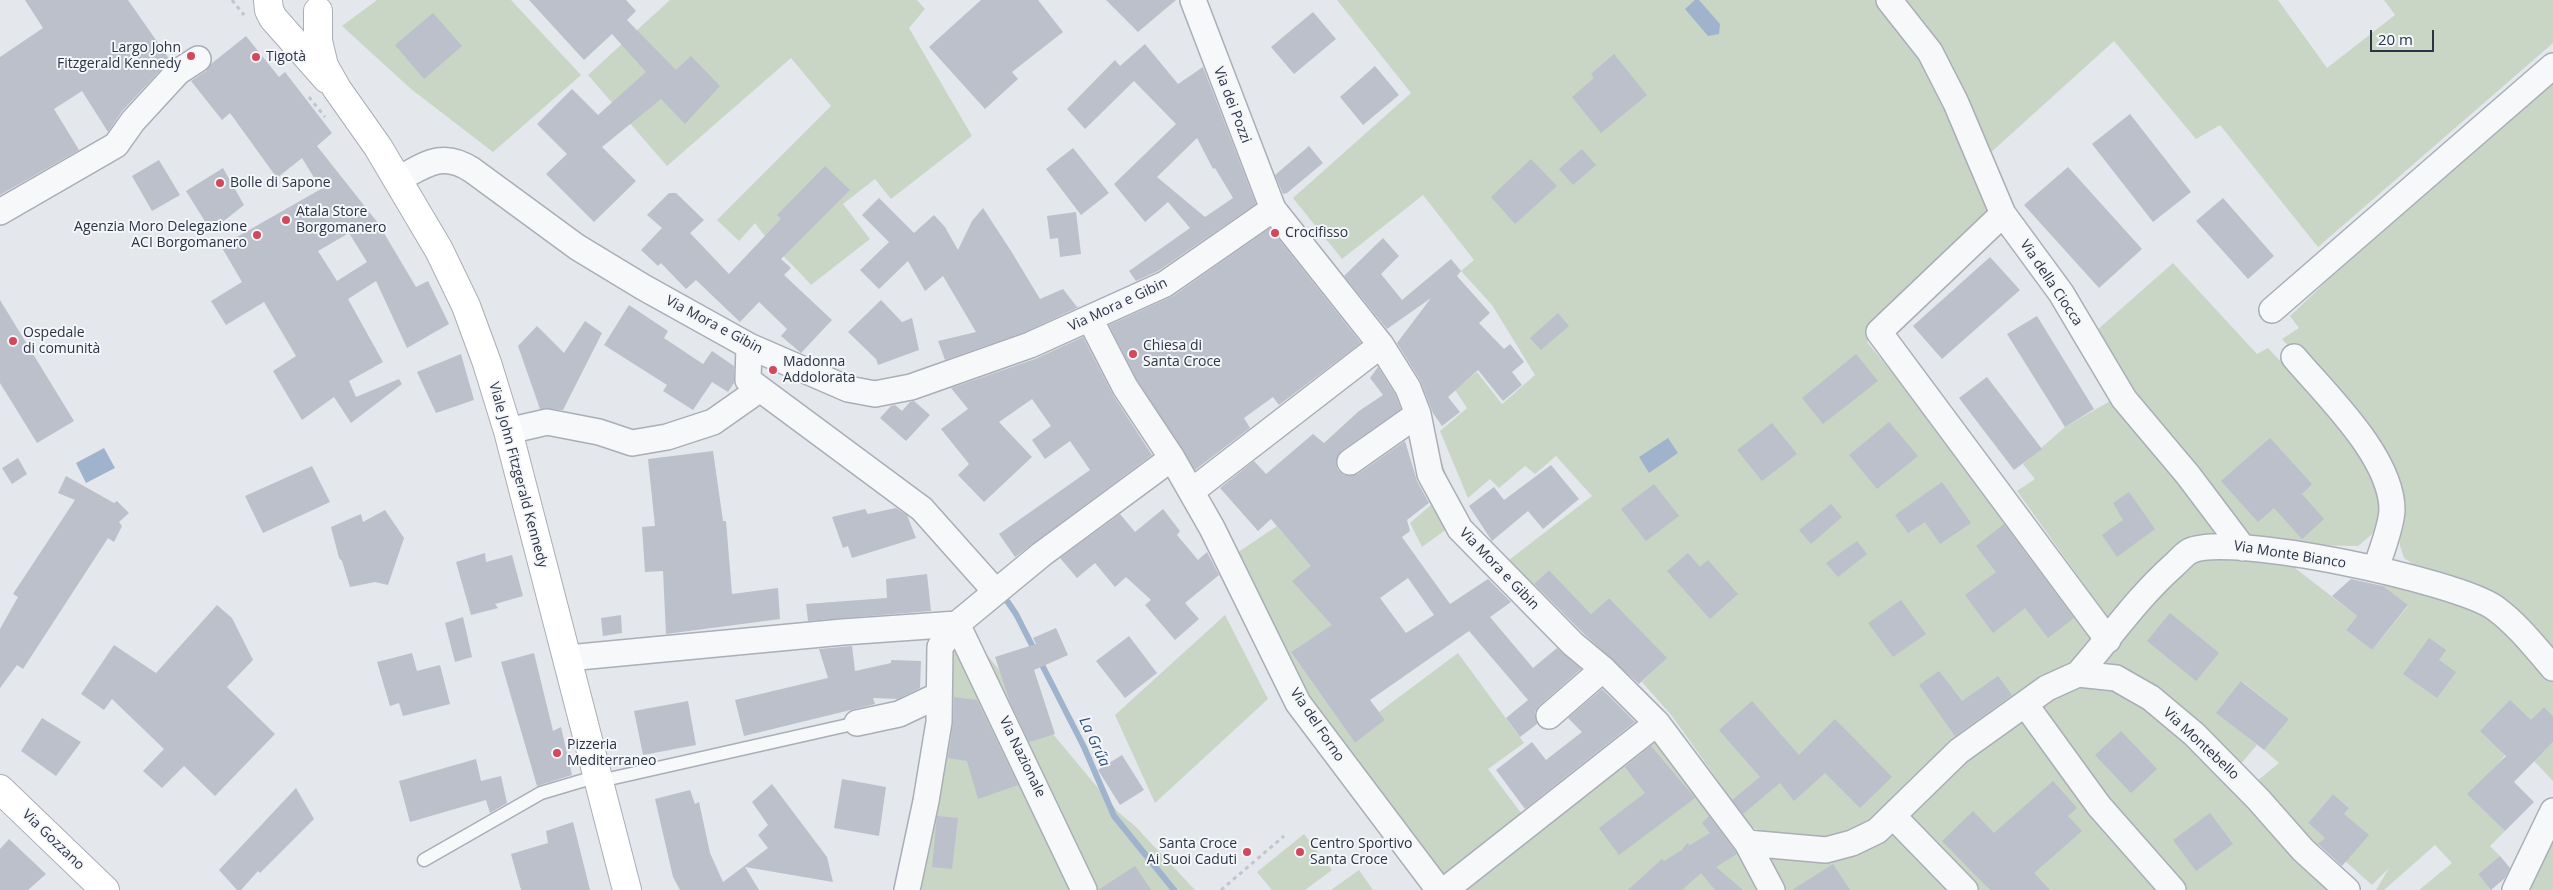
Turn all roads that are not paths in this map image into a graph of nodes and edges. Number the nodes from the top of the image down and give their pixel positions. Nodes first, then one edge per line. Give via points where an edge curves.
1 (1193, 0) edge
2 (1889, 0) edge
3 (319, 4) edge
4 (269, 8) edge
5 (198, 59) dead end
6 (2553, 66) edge
7 (337, 90) junction
8 (397, 180) junction
9 (1273, 209) junction
10 (0, 212) edge
11 (2003, 214) junction
12 (2272, 310) dead end
13 (1090, 319) junction
14 (1381, 345) junction
15 (749, 346) junction
16 (2294, 357) dead end
17 (760, 389) junction
18 (1418, 414) junction
19 (508, 431) junction
20 (1172, 458) junction
21 (1350, 462) dead end
22 (1192, 491) junction
23 (2243, 548) junction
24 (2376, 569) junction
25 (996, 592) junction
26 (957, 624) junction
27 (2108, 640) junction
28 (568, 658) junction
29 (2553, 668) edge
30 (1603, 669) junction
31 (2078, 674) junction
32 (939, 695) junction
33 (2025, 704) junction
34 (1549, 716) dead end
35 (857, 723) joint
36 (1657, 723) junction
37 (599, 779) junction
38 (0, 789) edge
39 (2553, 812) edge
40 (1893, 816) junction
41 (1747, 843) junction
42 (424, 860) dead end
43 (105, 890) edge
44 (628, 890) edge
45 (907, 890) edge
46 (1084, 890) edge
47 (1439, 890) edge
48 (1445, 890) edge
49 (1772, 890) edge
50 (1965, 890) edge
51 (2173, 890) edge
52 (2348, 890) edge
53 (2515, 890) edge

1 - 9 street, Via dei Pozzi
2 - 11 street, Via della Ciocca via 1930,52 1956,103
3 - 4 main road, Viale John Fitzgerald Kennedy via 308,24 292,29
3 - 7 main road, Viale John Fitzgerald Kennedy via 318,41 324,66
4 - 7 main road, Viale John Fitzgerald Kennedy
5 - 10 street via 178,72 133,120 116,144
6 - 12 street
7 - 8 main road, Viale John Fitzgerald Kennedy
8 - 15 street, Via Mora e Gibin via 439,160 464,164 577,247
8 - 19 main road, Viale John Fitzgerald Kennedy via 439,250 466,306
9 - 13 street, Via Mora e Gibin via 1166,284
9 - 14 street, Via Mora e Gibin
11 - 23 street, Via della Ciocca via 2061,293 2124,399 2188,475
11 - 27 street via 1879,332
13 - 15 street, Via Mora e Gibin via 1030,346 946,376 875,394 848,389
13 - 20 street, Via del Forno via 1129,394
14 - 18 street, Via Mora e Gibin via 1408,388
14 - 22 street
15 - 17 street via 748,380
16 - 24 street via 2367,443 2388,486 2392,510
17 - 19 street via 713,422 667,437 632,443 599,432 547,422
17 - 25 street via 922,509
18 - 21 street
18 - 30 street, Via Mora e Gibin via 1430,474 1460,529 1573,644
19 - 28 main road, Viale John Fitzgerald Kennedy
20 - 22 street, Via del Forno
20 - 25 street
22 - 47 street, Via del Forno via 1298,702
23 - 24 street, Via Monte Bianco
23 - 27 street, Via Monte Bianco via 2222,546 2190,552 2157,580
24 - 29 street, Via Monte Bianco via 2455,590 2494,607
25 - 26 street
26 - 28 street
26 - 32 street via 940,648
26 - 46 street, Via Nazionale
27 - 31 street, Via Monte Bianco
28 - 37 main road, Viale John Fitzgerald Kennedy
30 - 34 street
30 - 36 street, Via Mora e Gibin
31 - 33 street via 2047,688
31 - 52 street, Via Montebello via 2116,678 2151,698 2194,734 2303,850
32 - 35 street via 899,714
32 - 45 street via 939,722
33 - 40 street via 1959,751
33 - 51 street via 2099,806
35 - 37 lane
36 - 41 street, Via Mora e Gibin
36 - 48 street
37 - 42 lane via 541,793
37 - 44 main road, Viale John Fitzgerald Kennedy
38 - 43 main road, Via Gozzano
39 - 53 street
40 - 41 street via 1877,831 1852,843 1826,850
40 - 50 street
41 - 49 street, Via Mora e Gibin

